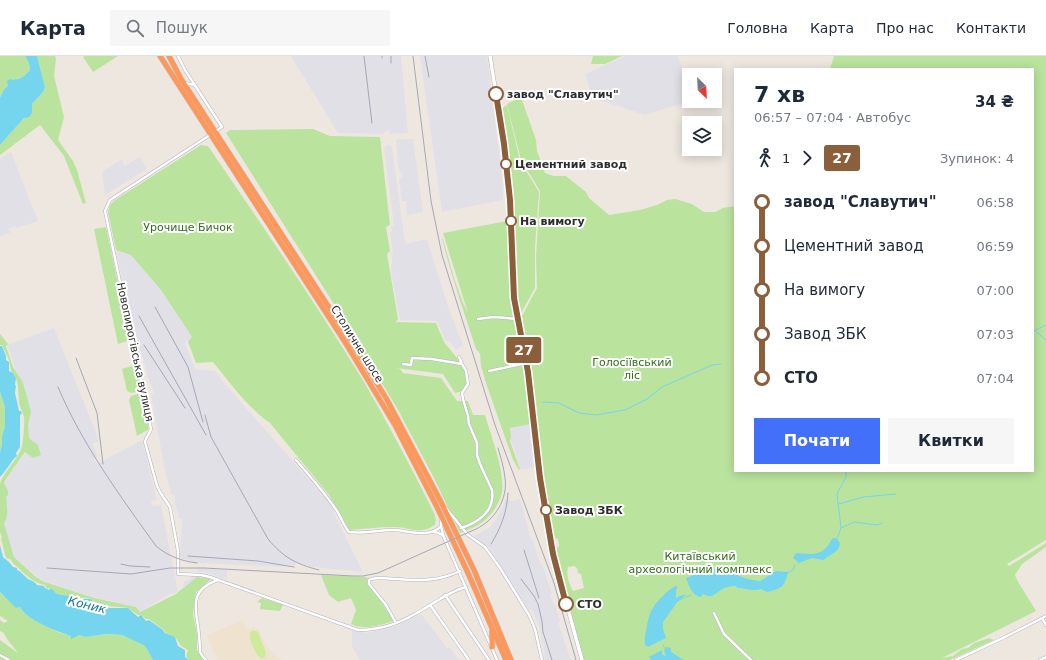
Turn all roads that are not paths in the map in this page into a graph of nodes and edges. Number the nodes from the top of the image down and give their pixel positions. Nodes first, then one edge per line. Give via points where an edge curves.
1 (160, 56) edge
2 (169, 56) edge
3 (178, 56) edge
4 (490, 56) edge
5 (183, 81) junction
6 (195, 86) junction
7 (213, 133) junction
8 (478, 319) dead end
9 (519, 319) junction
10 (459, 357) dead end
11 (526, 363) junction
12 (403, 364) dead end
13 (462, 364) junction
14 (490, 370) dead end
15 (296, 460) dead end
16 (442, 502) junction
17 (441, 515) junction
18 (441, 526) junction
19 (461, 528) junction
20 (432, 531) junction
21 (443, 535) junction
22 (460, 571) junction
23 (218, 580) junction
24 (466, 587) junction
25 (445, 596) junction
26 (430, 605) junction
27 (714, 613) dead end
28 (1046, 616) edge
29 (1042, 618) junction
30 (396, 623) junction
31 (1046, 626) edge
32 (492, 628) junction
33 (492, 647) junction
34 (0, 654) edge
35 (1046, 657) edge
36 (9, 660) edge
37 (206, 660) edge
38 (469, 660) edge
39 (489, 660) edge
40 (497, 660) edge
41 (506, 660) edge
42 (512, 660) edge
43 (542, 660) edge
44 (582, 660) edge
45 (751, 660) edge
46 (956, 660) edge
47 (1040, 660) edge

1 - 7 highway, Столичне шосе
2 - 5 highway, Столичне шосе
3 - 6 street
4 - 9 street via 504,144 510,200 514,298
5 - 6 street
5 - 7 highway, Столичне шосе
6 - 7 street via 222,127
7 - 16 highway, Столичне шосе via 373,377
7 - 17 highway, Столичне шосе via 365,374
7 - 23 street, Новопирогівська вулиця via 110,200 105,211 151,429 145,442 157,486 170,507 178,551 178,574 201,575
8 - 9 street
9 - 11 street
10 - 13 street
11 - 14 street
11 - 44 street via 553,554
12 - 13 street via 411,365 412,358
13 - 19 street via 468,384 462,393 462,399 477,443 477,455 493,495 486,514
15 - 20 street via 326,495 349,532
16 - 19 street
16 - 42 highway, Столичне шосе
17 - 18 street
17 - 32 highway, Столичне шосе
18 - 20 street
18 - 21 street
19 - 43 street via 487,549 529,615 536,632
20 - 21 street
21 - 22 street
22 - 24 street
22 - 30 street via 434,579 369,580
23 - 30 street, Новопирогівська вулиця via 354,629 367,630
23 - 37 street via 204,587 195,602 200,652
24 - 25 street, Новопирогівська вулиця
24 - 33 street
25 - 26 street, Новопирогівська вулиця
25 - 39 street
26 - 30 street, Новопирогівська вулиця
26 - 38 street
27 - 45 street via 724,634
28 - 29 street
29 - 31 street
29 - 46 street
32 - 33 highway
32 - 41 highway, Столичне шосе
33 - 40 street
34 - 36 street
35 - 47 street

